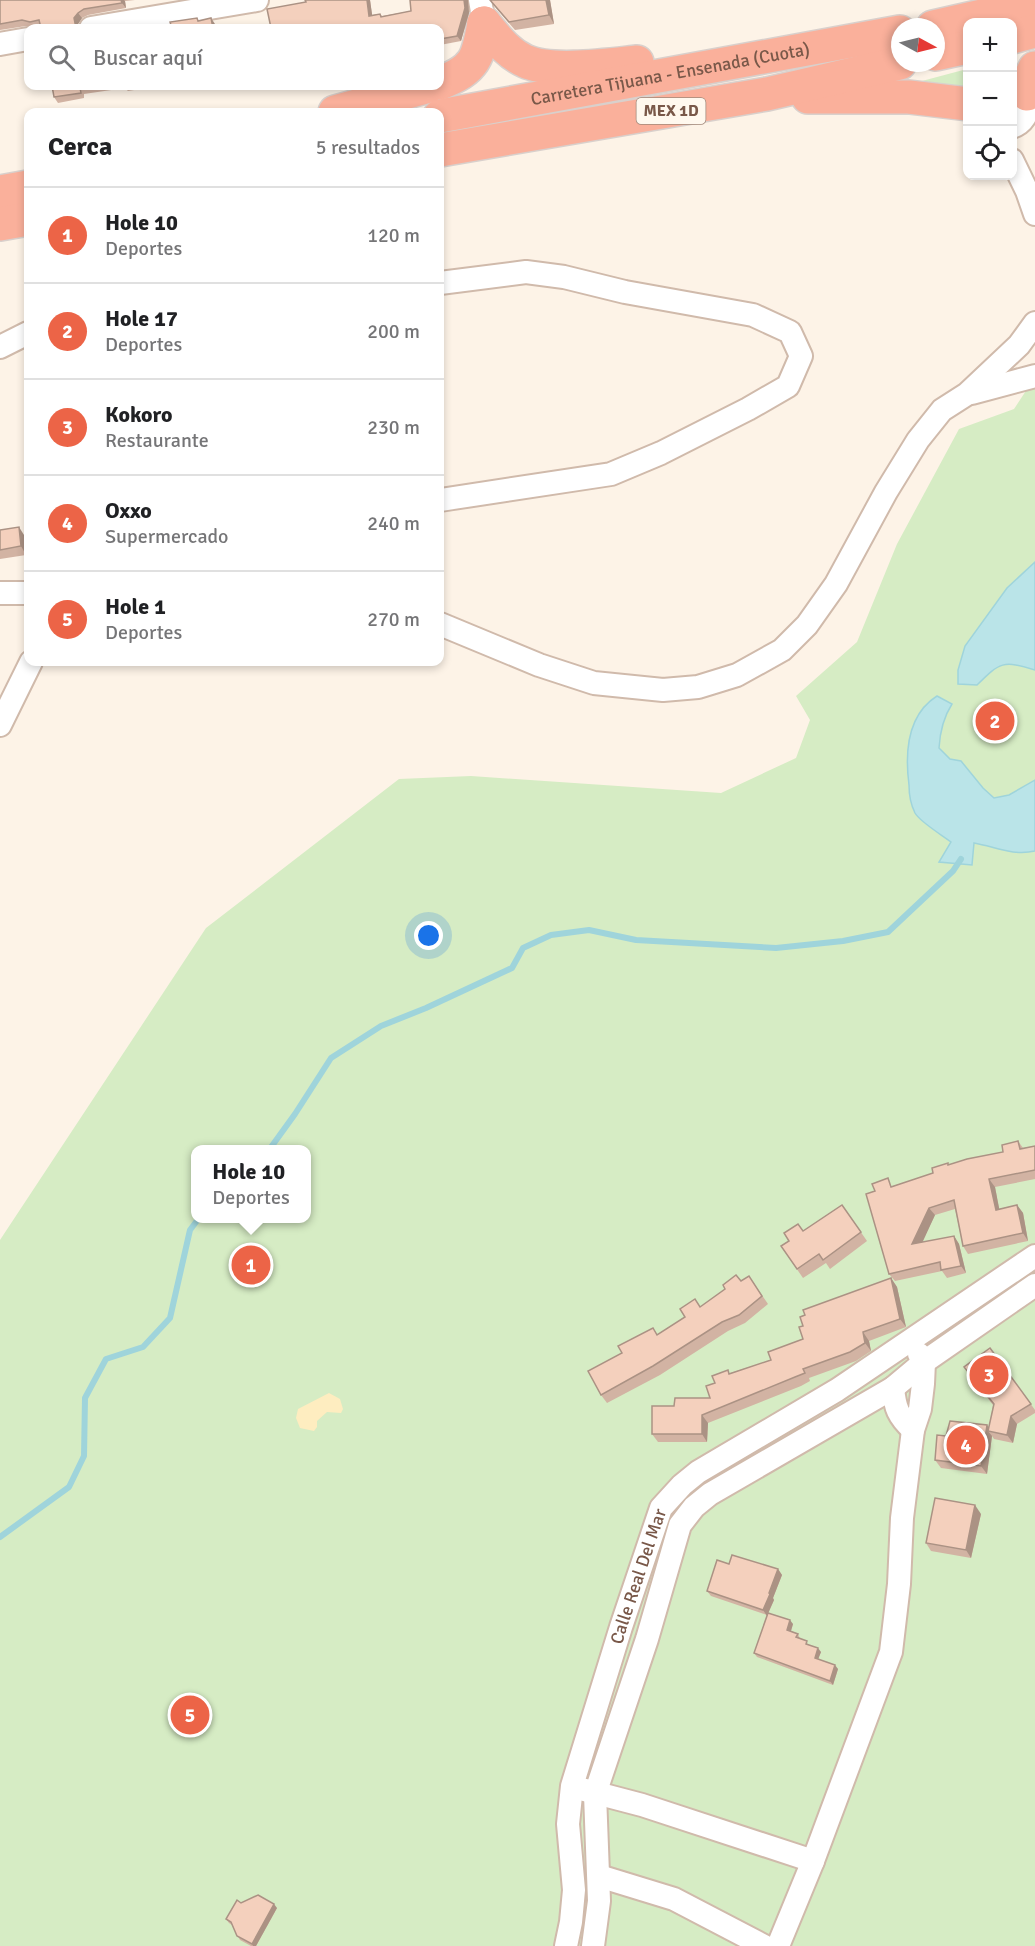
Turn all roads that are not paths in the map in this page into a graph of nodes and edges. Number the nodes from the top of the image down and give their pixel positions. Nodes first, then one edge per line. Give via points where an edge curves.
1 (257, 0) edge
2 (1035, 4) edge
3 (482, 11) edge
4 (115, 24) edge
5 (945, 24) edge
6 (1035, 32) edge
7 (891, 34) edge
8 (1017, 36) edge
9 (24, 40) edge
10 (0, 44) edge
11 (963, 48) edge
12 (945, 52) edge
13 (736, 63) junction
14 (891, 65) edge
15 (444, 80) edge
16 (415, 90) edge
17 (767, 94) junction
18 (1028, 95) edge
19 (963, 103) edge
20 (349, 108) edge
21 (444, 115) edge
22 (1014, 126) edge
23 (444, 149) edge
24 (1017, 170) edge
25 (24, 188) edge
26 (0, 192) edge
27 (1035, 214) edge
28 (24, 220) edge
29 (0, 224) edge
30 (444, 282) edge
31 (1035, 323) edge
32 (24, 335) edge
33 (1018, 345) junction
34 (0, 347) edge
35 (1032, 376) edge
36 (967, 394) junction
37 (444, 499) edge
38 (0, 593) edge
39 (24, 593) edge
40 (444, 626) edge
41 (29, 666) edge
42 (0, 725) edge
43 (1035, 1256) edge
44 (1035, 1285) edge
45 (911, 1340) junction
46 (924, 1362) junction
47 (892, 1388) junction
48 (837, 1390) junction
49 (853, 1412) junction
50 (913, 1430) junction
51 (621, 1627) junction
52 (647, 1639) junction
53 (572, 1786) junction
54 (595, 1794) junction
55 (813, 1861) junction
56 (599, 1876) junction
57 (566, 1946) edge
58 (593, 1946) edge
59 (764, 1946) edge
60 (778, 1946) edge

1 - 4 street
2 - 5 highway
3 - 13 highway via 500,43 532,64 566,67 687,57
3 - 15 highway via 479,51 472,63
6 - 8 highway
7 - 13 highway, Carretera Tijuana - Ensenada (Cuota) / MEX 1D
9 - 10 street
11 - 12 highway
13 - 21 highway, Carretera Tijuana - Ensenada (Cuota) / MEX 1D
14 - 17 highway, Carretera Tijuana - Ensenada (Cuota) / MEX 1D
16 - 20 highway
17 - 19 highway via 909,97
17 - 23 highway, Carretera Tijuana - Ensenada (Cuota) / MEX 1D
18 - 22 street via 1024,120
24 - 27 street
25 - 26 highway
28 - 29 highway
30 - 37 street via 526,272 753,315 790,332 801,356 788,386 661,453 611,474
31 - 33 street
32 - 34 street
33 - 35 street via 1019,356
33 - 36 street
35 - 36 street
36 - 40 street via 942,410 918,440 836,584 807,625 782,650 737,675 698,687 663,690 594,683
38 - 39 street
41 - 42 street
43 - 45 street, Calle Real Del Mar
44 - 46 street, Calle Real Del Mar
45 - 46 street
45 - 48 street, Calle Real Del Mar
46 - 47 street, Calle Real Del Mar
46 - 50 street via 920,1409
47 - 49 street, Calle Real Del Mar
47 - 50 street via 900,1417
48 - 49 street
48 - 51 street, Calle Real Del Mar via 711,1463 682,1485 662,1508
49 - 52 street, Calle Real Del Mar via 694,1507 680,1525
50 - 55 street via 891,1652
51 - 52 street
51 - 53 street, Calle Real Del Mar
52 - 54 street, Calle Real Del Mar
53 - 54 street
53 - 57 street, Calle Real Del Mar via 568,1824 574,1890
54 - 55 street via 642,1805
54 - 56 street, Calle Real Del Mar
55 - 60 street
56 - 58 street, Calle Real Del Mar
56 - 59 street via 674,1899

